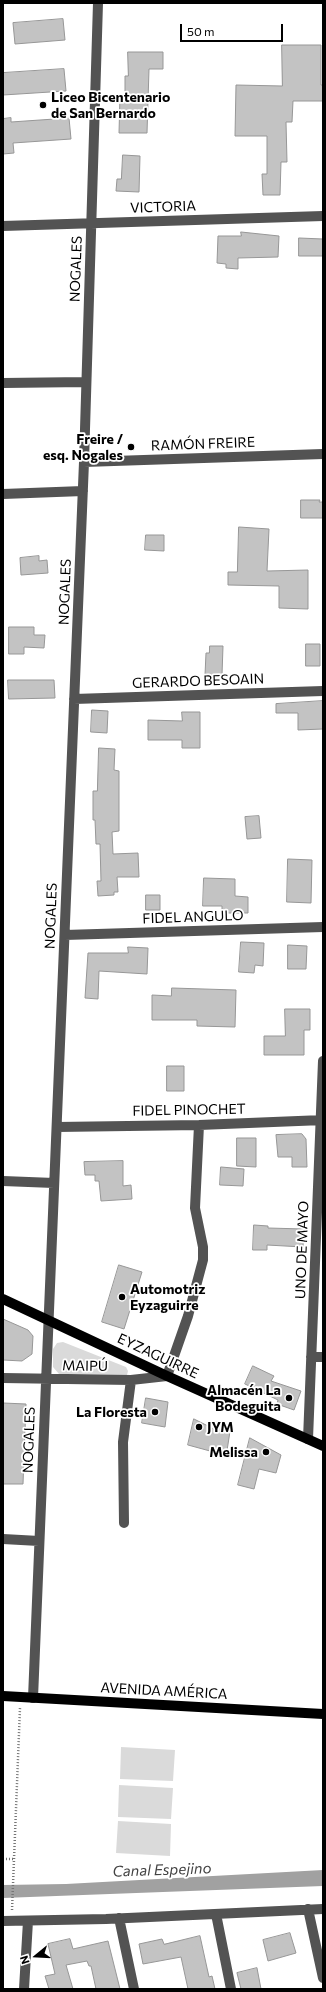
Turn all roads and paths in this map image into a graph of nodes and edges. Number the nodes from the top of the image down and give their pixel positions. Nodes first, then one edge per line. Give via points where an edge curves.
1 (98, 3) edge
2 (323, 216) edge
3 (91, 223) junction
4 (3, 226) edge
5 (86, 382) junction
6 (3, 383) edge
7 (323, 454) edge
8 (84, 462) junction
9 (83, 491) junction
10 (3, 494) edge
11 (323, 691) edge
12 (74, 699) junction
13 (323, 927) edge
14 (65, 936) junction
15 (323, 1061) edge
16 (322, 1120) edge
17 (199, 1125) junction
18 (56, 1127) junction
19 (3, 1181) edge
20 (54, 1183) junction
21 (3, 1300) edge
22 (48, 1320) junction
23 (311, 1357) junction
24 (323, 1357) edge
25 (167, 1376) junction
26 (3, 1378) edge
27 (46, 1379) junction
28 (131, 1380) junction
29 (308, 1439) junction
30 (323, 1446) edge
31 (124, 1523) dead end
32 (3, 1540) edge
33 (39, 1541) junction
34 (3, 1696) edge
35 (20, 1697) junction
36 (33, 1698) junction
37 (323, 1714) edge
38 (3, 1859) edge
39 (14, 1859) junction
40 (12, 1902) dead end
41 (323, 1908) edge
42 (308, 1909) junction
43 (216, 1914) junction
44 (119, 1918) junction
45 (28, 1920) junction
46 (3, 1921) edge
47 (323, 1978) edge
48 (24, 1989) edge
49 (134, 1989) edge
50 (231, 1989) edge

1 - 3 street, NOGALES
2 - 3 street, VICTORIA
3 - 4 street, VICTORIA
3 - 5 street, NOGALES
5 - 6 street
5 - 8 street, NOGALES
7 - 8 street, RAMÓN FREIRE
8 - 9 street, NOGALES
9 - 10 street
9 - 12 street, NOGALES
11 - 12 street, GERARDO BESOAIN
12 - 14 street, NOGALES
13 - 14 street, FIDEL ANGULO
14 - 18 street, NOGALES
15 - 16 street, UNO DE MAYO
16 - 17 street, FIDEL PINOCHET
16 - 23 street, UNO DE MAYO
17 - 18 street, FIDEL PINOCHET
17 - 25 street via 195,1208 203,1260 188,1316
18 - 20 street, NOGALES
19 - 20 street
20 - 22 street, NOGALES
21 - 22 main road, EYZAGUIRRE
22 - 25 main road, EYZAGUIRRE
22 - 27 street, NOGALES
23 - 24 street
23 - 29 street, UNO DE MAYO
25 - 28 street, MAIPÚ
25 - 29 main road, EYZAGUIRRE
26 - 27 street, MAIPÚ
27 - 28 street, MAIPÚ
27 - 33 street, NOGALES
28 - 31 street via 123,1442
29 - 30 main road, EYZAGUIRRE
32 - 33 street
33 - 36 street, NOGALES
34 - 35 main road, AVENIDA AMÉRICA
35 - 36 main road, AVENIDA AMÉRICA
35 - 39 path
36 - 37 main road, AVENIDA AMÉRICA
38 - 39 path
39 - 40 path
41 - 42 street
42 - 43 street
42 - 47 street
43 - 44 street
43 - 50 street
44 - 45 street
44 - 49 street
45 - 46 street
45 - 48 street

